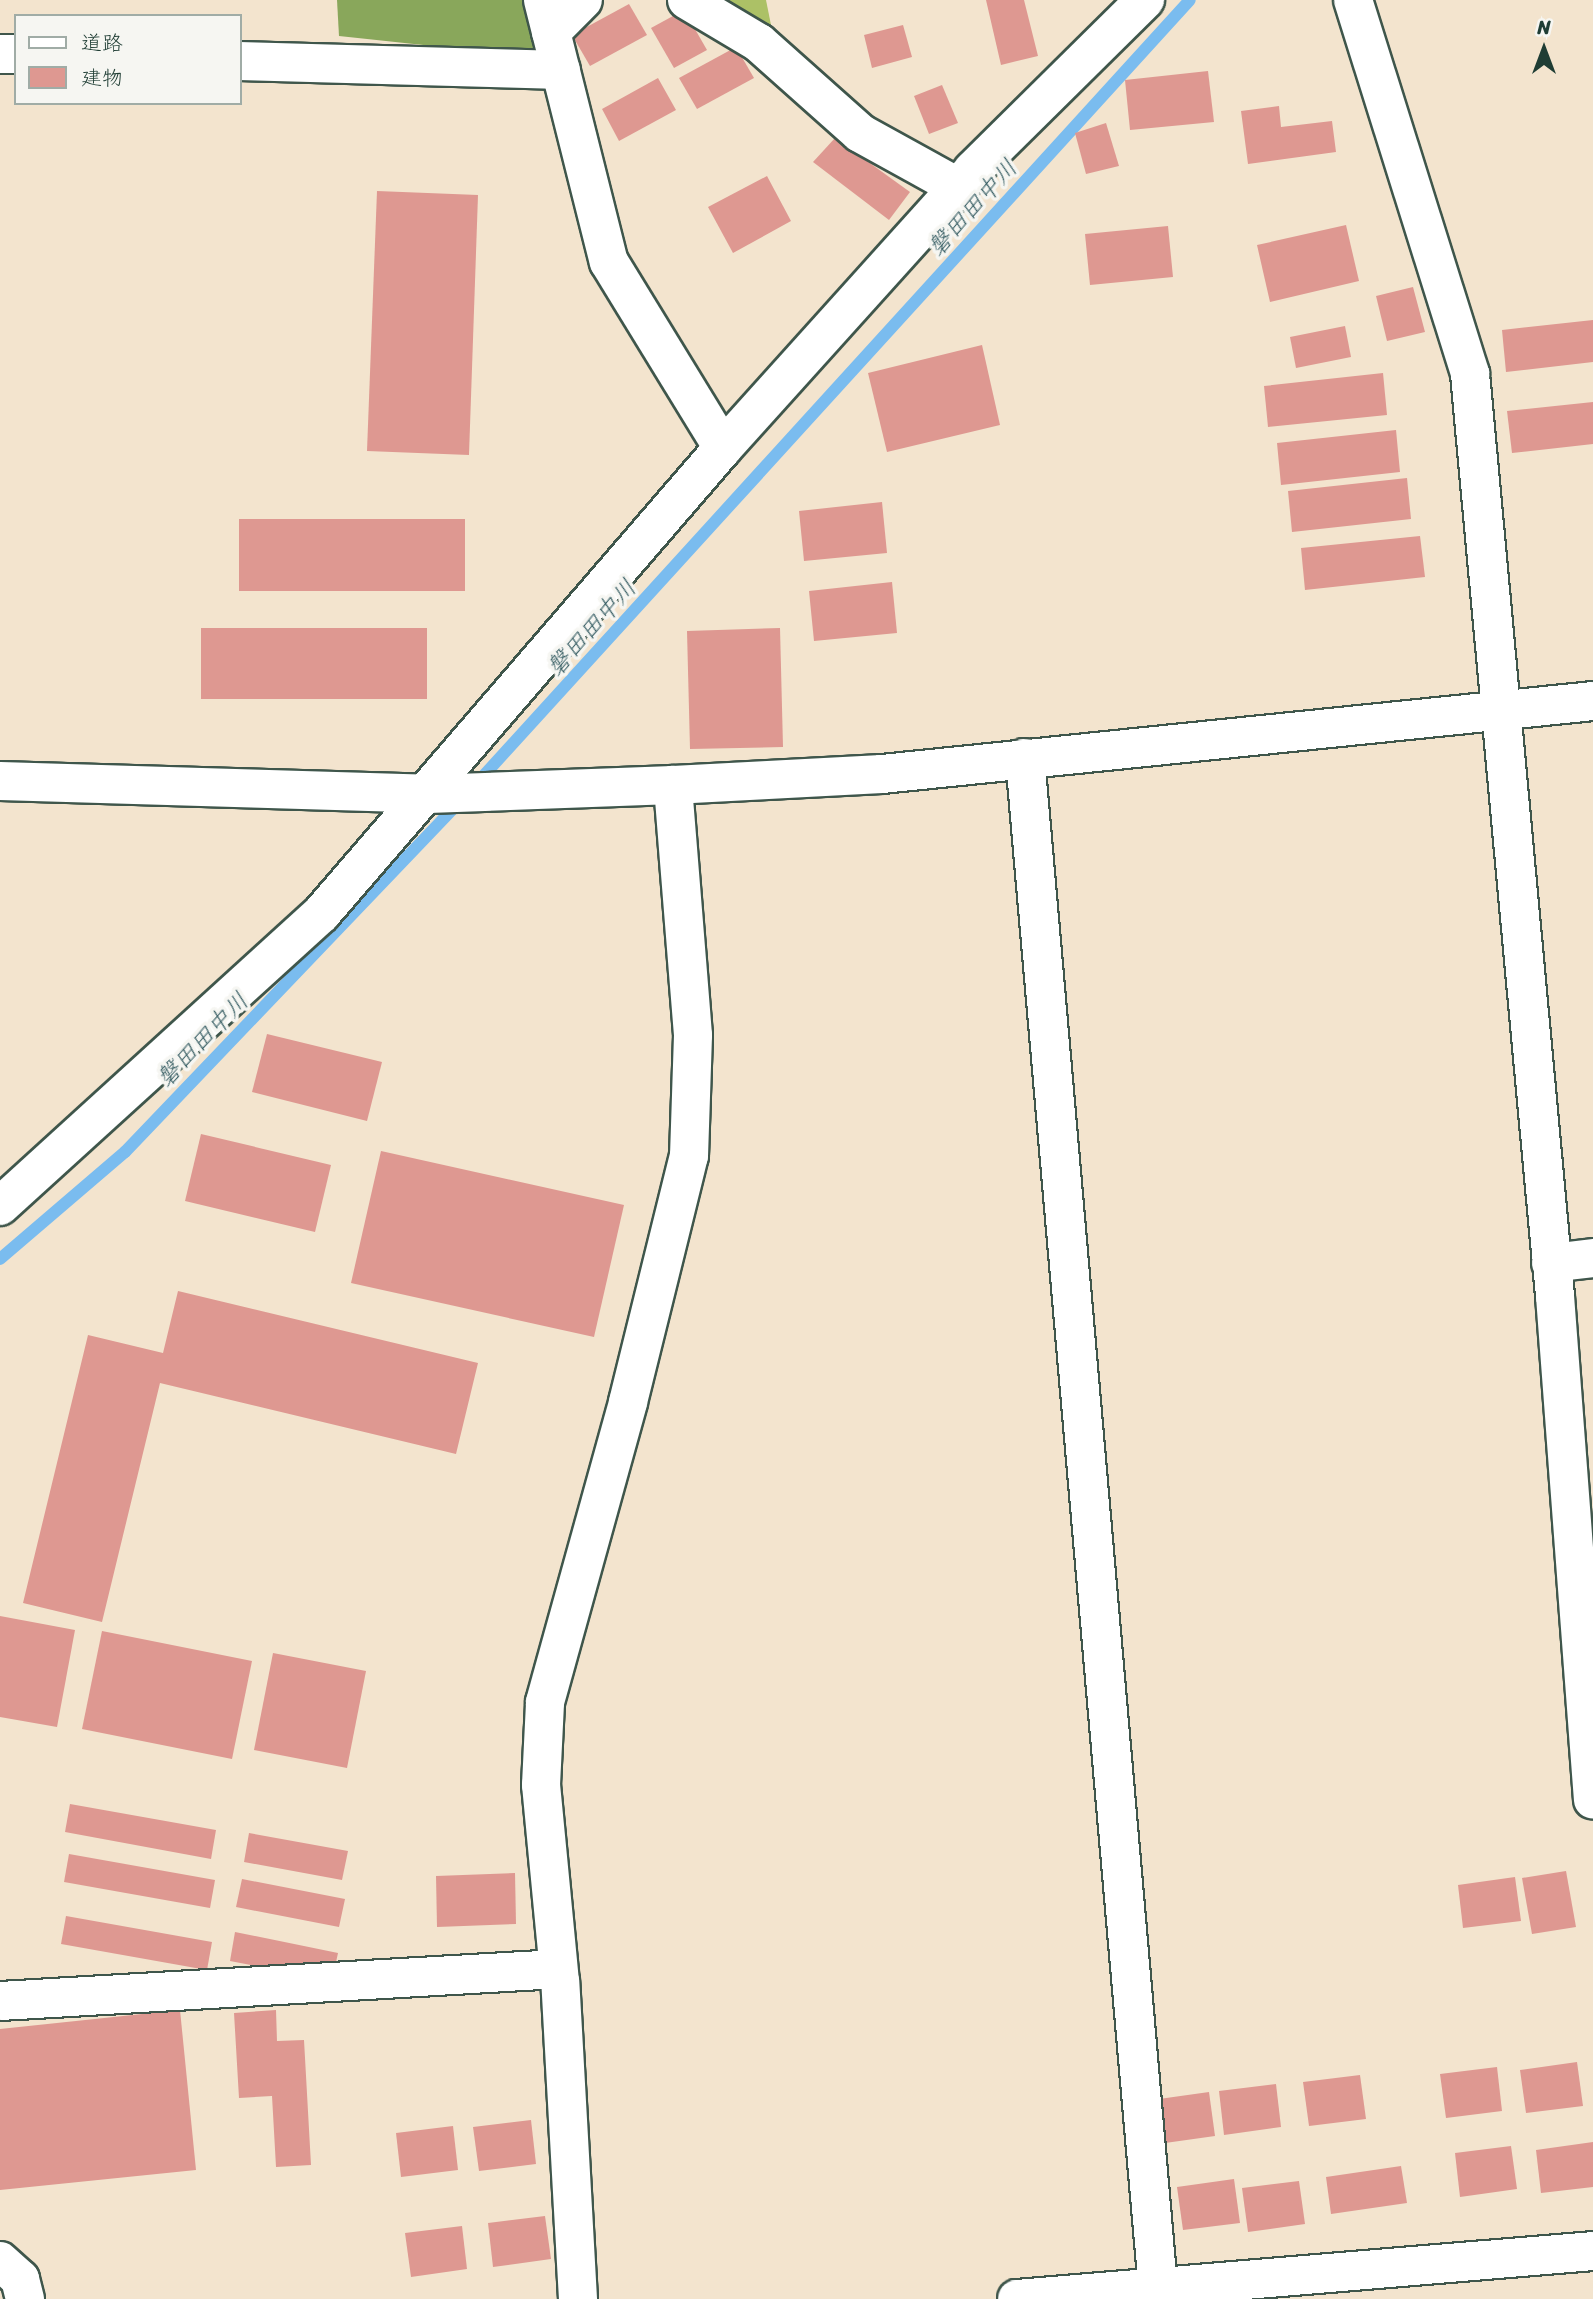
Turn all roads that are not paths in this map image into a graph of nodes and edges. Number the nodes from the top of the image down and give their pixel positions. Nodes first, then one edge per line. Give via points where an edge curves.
1 (583, 0) edge
2 (687, 0) edge
3 (1145, 0) edge
4 (1353, 0) edge
5 (547, 16) edge
6 (242, 61) edge
7 (561, 70) junction
8 (958, 187) junction
9 (723, 448) junction
10 (1593, 701) edge
11 (1502, 710) junction
12 (1025, 758) junction
13 (0, 781) edge
14 (673, 785) junction
15 (428, 794) junction
16 (0, 1206) edge
17 (1593, 1258) edge
18 (1551, 1263) junction
19 (1593, 1800) edge
20 (558, 1969) junction
21 (0, 2001) edge
22 (1593, 2251) edge
23 (0, 2262) edge
24 (1158, 2292) edge
25 (25, 2299) edge
26 (578, 2299) edge
27 (1017, 2299) edge

1 - 5 street
2 - 8 street via 759,43 860,133
3 - 8 street
4 - 11 street via 1470,374
5 - 7 street
6 - 7 street
7 - 9 street via 609,262
8 - 9 street
9 - 15 street
10 - 11 street
11 - 12 street
11 - 18 street
12 - 14 street via 881,774
12 - 24 street
13 - 15 street
14 - 15 street
14 - 20 street via 693,1035 689,1156 628,1402 545,1702 541,1785
15 - 16 street via 321,914
17 - 18 street
18 - 19 street
20 - 21 street
20 - 26 street
22 - 24 street
23 - 25 street via 20,2279
24 - 27 street

